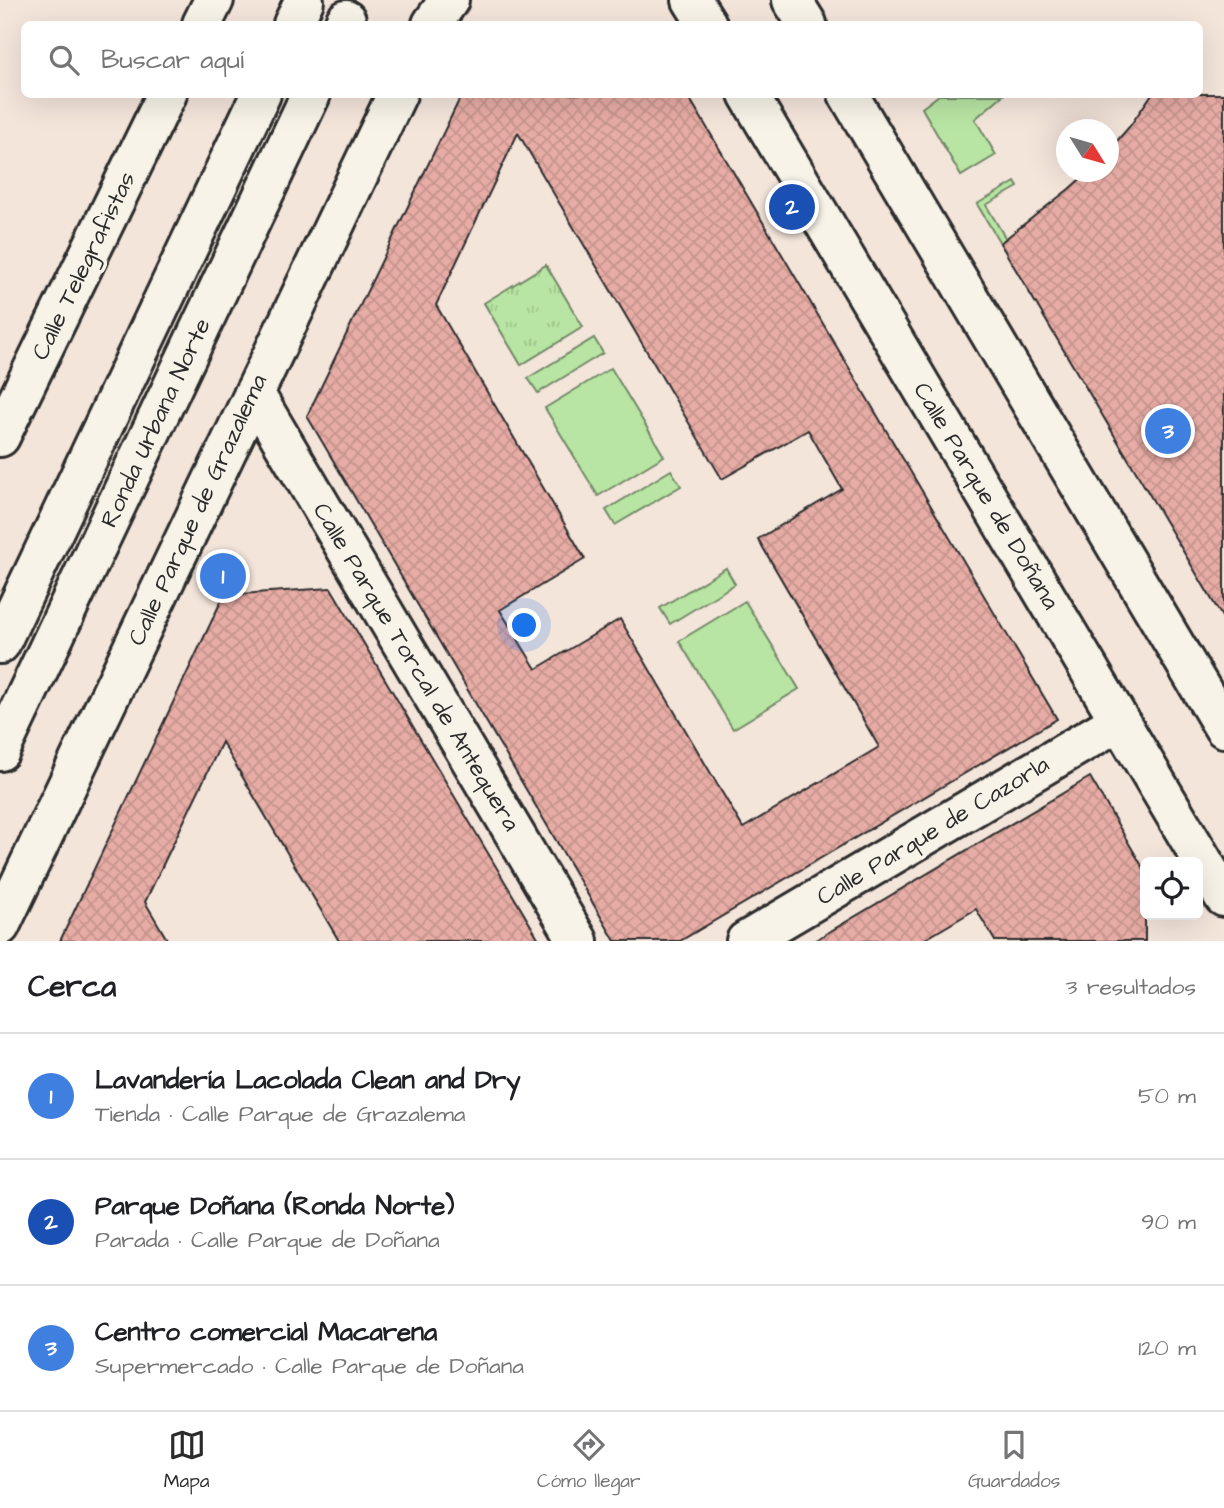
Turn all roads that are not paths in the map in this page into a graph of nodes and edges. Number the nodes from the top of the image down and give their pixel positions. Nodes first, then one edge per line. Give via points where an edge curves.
1 (214, 0) edge
2 (449, 0) edge
3 (692, 0) edge
4 (792, 0) edge
5 (204, 21) edge
6 (434, 21) edge
7 (705, 21) edge
8 (805, 21) edge
9 (165, 98) edge
10 (259, 98) edge
11 (309, 98) edge
12 (395, 98) edge
13 (750, 98) edge
14 (850, 98) edge
15 (254, 393) junction
16 (0, 437) edge
17 (0, 643) edge
18 (1119, 721) junction
19 (1224, 727) edge
20 (0, 751) edge
21 (1224, 897) edge
22 (0, 926) edge
23 (578, 941) edge
24 (746, 941) edge

1 - 5 street
2 - 6 street
3 - 7 street
4 - 8 street
9 - 16 street, Calle Telegrafistas
10 - 17 street, Ronda Urbana Norte
11 - 20 street, Ronda Urbana Norte
12 - 15 street, Calle Parque de Grazalema
13 - 18 street, Calle Parque de Doñana
14 - 19 street
15 - 22 street, Calle Parque de Grazalema
15 - 23 street, Calle Parque Torcal de Antequera
18 - 21 street, Calle Parque de Doñana
18 - 24 street, Calle Parque de Cazorla

